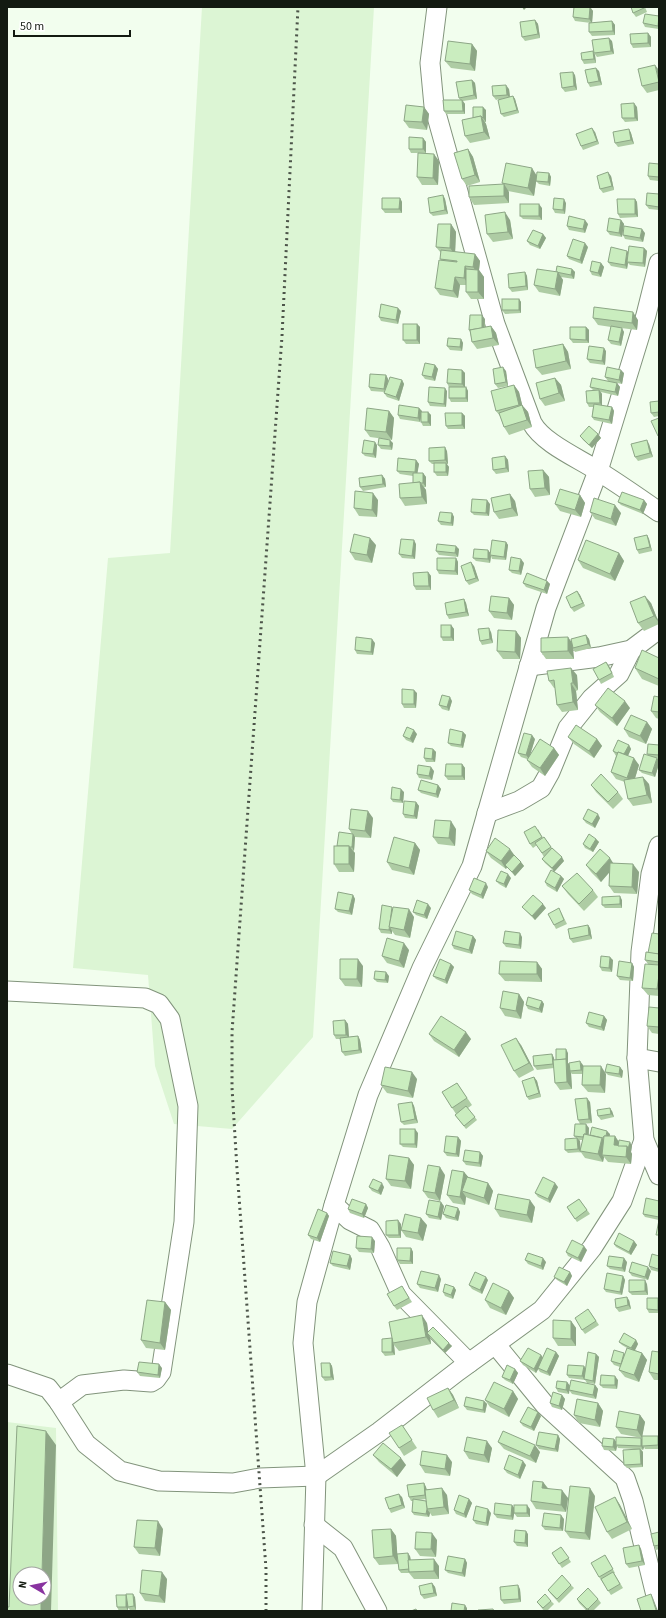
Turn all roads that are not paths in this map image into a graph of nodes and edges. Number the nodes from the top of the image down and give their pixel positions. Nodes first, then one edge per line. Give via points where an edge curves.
1 (437, 7) edge
2 (659, 263) edge
3 (598, 471) junction
4 (659, 512) edge
5 (659, 629) edge
6 (631, 650) junction
7 (529, 666) junction
8 (487, 814) junction
9 (659, 846) edge
10 (7, 991) edge
11 (637, 1058) junction
12 (659, 1062) edge
13 (644, 1140) junction
14 (659, 1175) edge
15 (334, 1205) junction
16 (495, 1344) junction
17 (469, 1363) junction
18 (7, 1374) edge
19 (59, 1402) junction
20 (316, 1476) junction
21 (314, 1526) junction
22 (659, 1608) edge
23 (312, 1611) edge
24 (377, 1611) edge

1 - 3 street via 430,63 434,106 495,324 537,432
2 - 3 street via 646,315
3 - 4 street
3 - 7 street via 546,608
5 - 6 street
6 - 7 street
6 - 8 street via 619,674 592,698 568,728 542,788
7 - 8 street
8 - 15 street via 472,866 422,968 368,1095
9 - 11 street via 651,874 641,952
10 - 19 street via 145,998 159,1004 170,1019 188,1106 184,1222 161,1372 151,1382 124,1380 82,1385
11 - 12 street
11 - 13 street
13 - 14 street
13 - 16 street via 622,1201 592,1248 542,1310
15 - 17 street via 350,1220 370,1230 401,1294
15 - 20 street via 307,1302 303,1343
16 - 17 street
16 - 22 street via 546,1405 625,1478
17 - 20 street
18 - 19 street via 48,1388
19 - 20 street via 86,1444 120,1471 159,1481 233,1483 260,1478
20 - 21 street
21 - 23 street
21 - 24 street via 344,1548

